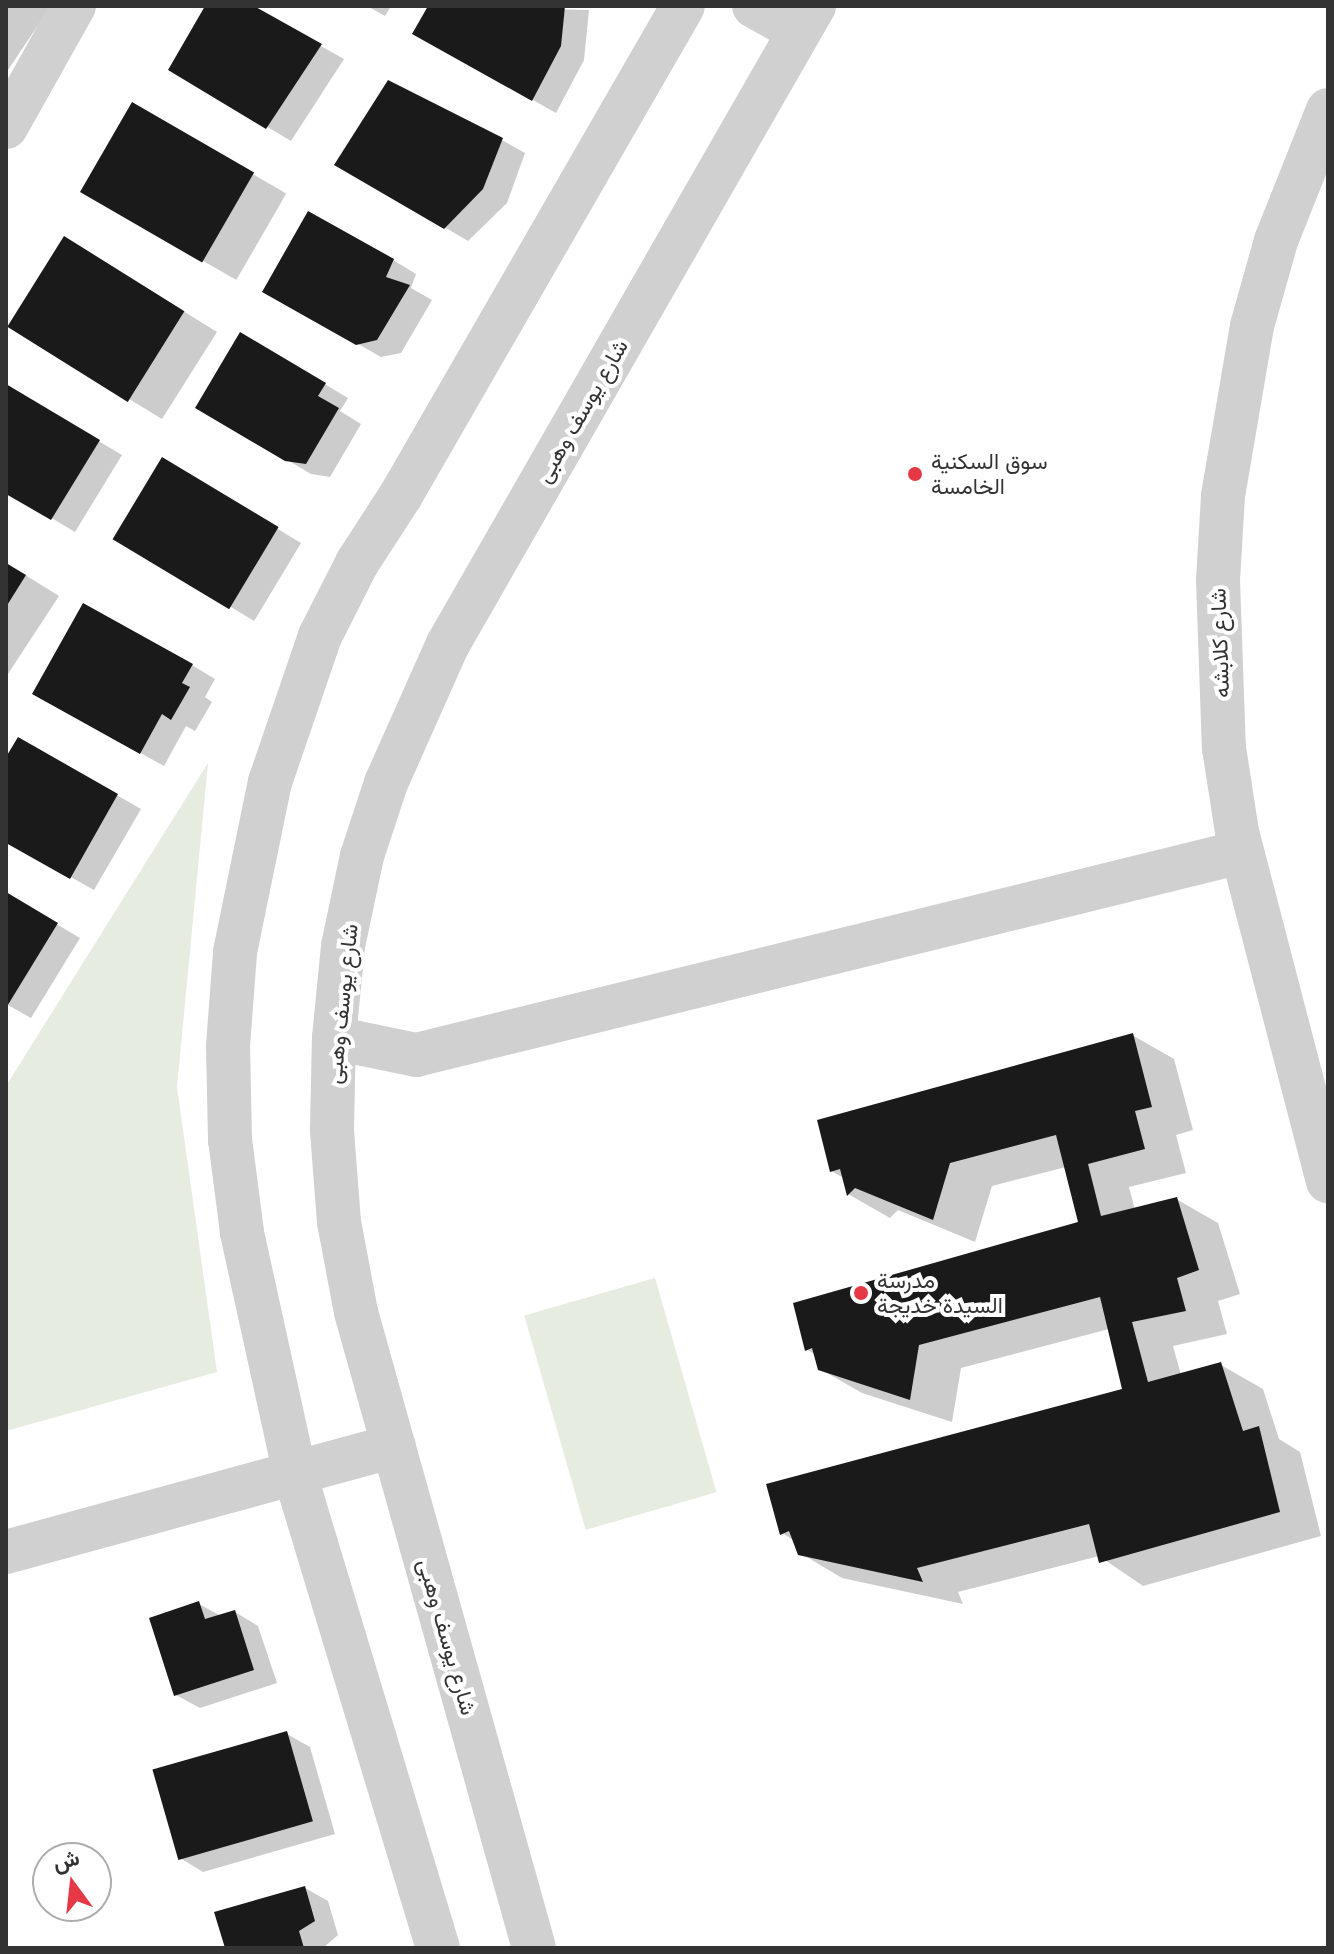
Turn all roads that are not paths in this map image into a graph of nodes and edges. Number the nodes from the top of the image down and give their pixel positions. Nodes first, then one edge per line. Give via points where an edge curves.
1 (74, 6) edge
2 (683, 6) edge
3 (754, 6) edge
4 (806, 19) edge
5 (1328, 110) edge
6 (6, 127) edge
7 (1241, 852) junction
8 (334, 1038) junction
9 (1317, 1095) edge
10 (1328, 1181) edge
11 (394, 1446) junction
12 (295, 1474) junction
13 (6, 1552) edge
14 (438, 1948) edge
15 (534, 1948) edge

1 - 6 street
2 - 12 street via 357,563 320,636 270,782 235,952 228,1046 230,1140 242,1232
3 - 4 street
4 - 8 street, شارع يوسف وهبى via 448,644 414,713 362,856 343,946
5 - 7 street, شارع كلابشه via 1276,241 1252,326 1223,496 1219,665 1224,748
7 - 8 street via 416,1055
7 - 9 street, شارع كلابشه
8 - 11 street, شارع يوسف وهبى via 332,1130 339,1222 356,1312
9 - 10 street, شارع كلابشه
11 - 12 street
11 - 15 street, شارع يوسف وهبى
12 - 13 street
12 - 14 street

